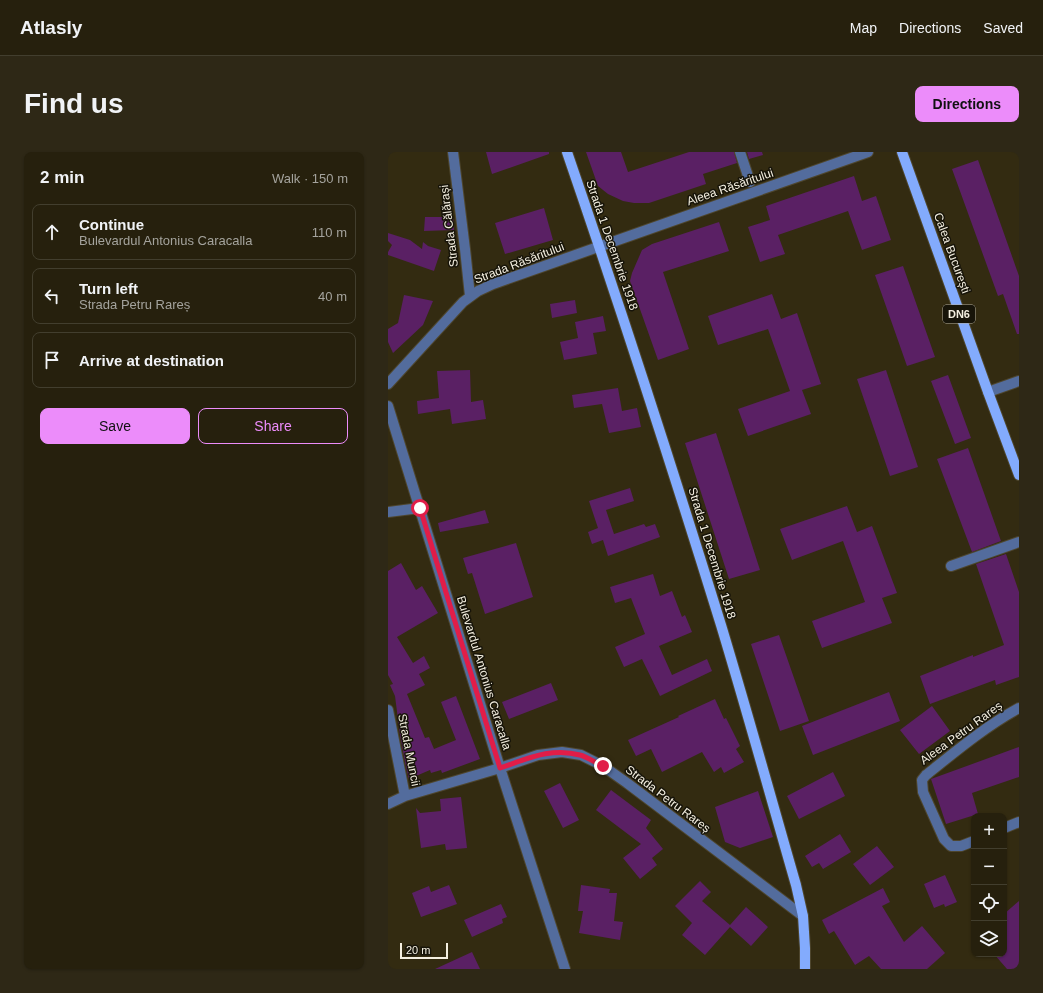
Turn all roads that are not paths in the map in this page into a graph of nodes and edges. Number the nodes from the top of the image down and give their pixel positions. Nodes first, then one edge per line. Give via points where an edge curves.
1 (453, 152) edge
2 (567, 152) edge
3 (740, 152) edge
4 (868, 152) edge
5 (902, 152) edge
6 (750, 182) dead end
7 (600, 247) junction
8 (470, 296) junction
9 (1019, 381) edge
10 (388, 384) edge
11 (988, 392) junction
12 (388, 406) edge
13 (1019, 475) edge
14 (420, 508) junction
15 (388, 512) edge
16 (1019, 542) edge
17 (951, 566) dead end
18 (1019, 708) edge
19 (388, 710) edge
20 (500, 768) junction
21 (405, 796) junction
22 (388, 804) edge
23 (1019, 822) edge
24 (1007, 827) edge
25 (971, 842) edge
26 (803, 916) junction
27 (565, 969) edge
28 (805, 969) edge

1 - 8 street, Strada Călărași
2 - 7 main road, Strada 1 Decembrie 1918
3 - 6 street
4 - 7 street, Aleea Răsăritului
5 - 11 main road, Calea București / DN6
7 - 8 street, Strada Răsăritului via 493,284
7 - 26 main road, Strada 1 Decembrie 1918 via 722,627
8 - 10 street, Strada Răsăritului
9 - 11 street
11 - 13 main road, Calea București / DN6
12 - 14 street, Bulevardul Antonius Caracalla
14 - 15 street
14 - 20 street, Bulevardul Antonius Caracalla
16 - 17 street
18 - 25 street, Aleea Petru Rareș via 977,735 926,774 922,780 923,792 944,839 951,846
19 - 21 street, Strada Muncii
20 - 21 street, Strada Petru Rareș
20 - 26 street, Strada Petru Rareș via 538,755 562,752 581,756 603,766
20 - 27 street, Bulevardul Antonius Caracalla
21 - 22 street, Strada Petru Rareș
23 - 24 street
26 - 28 main road, Strada 1 Decembrie 1918

